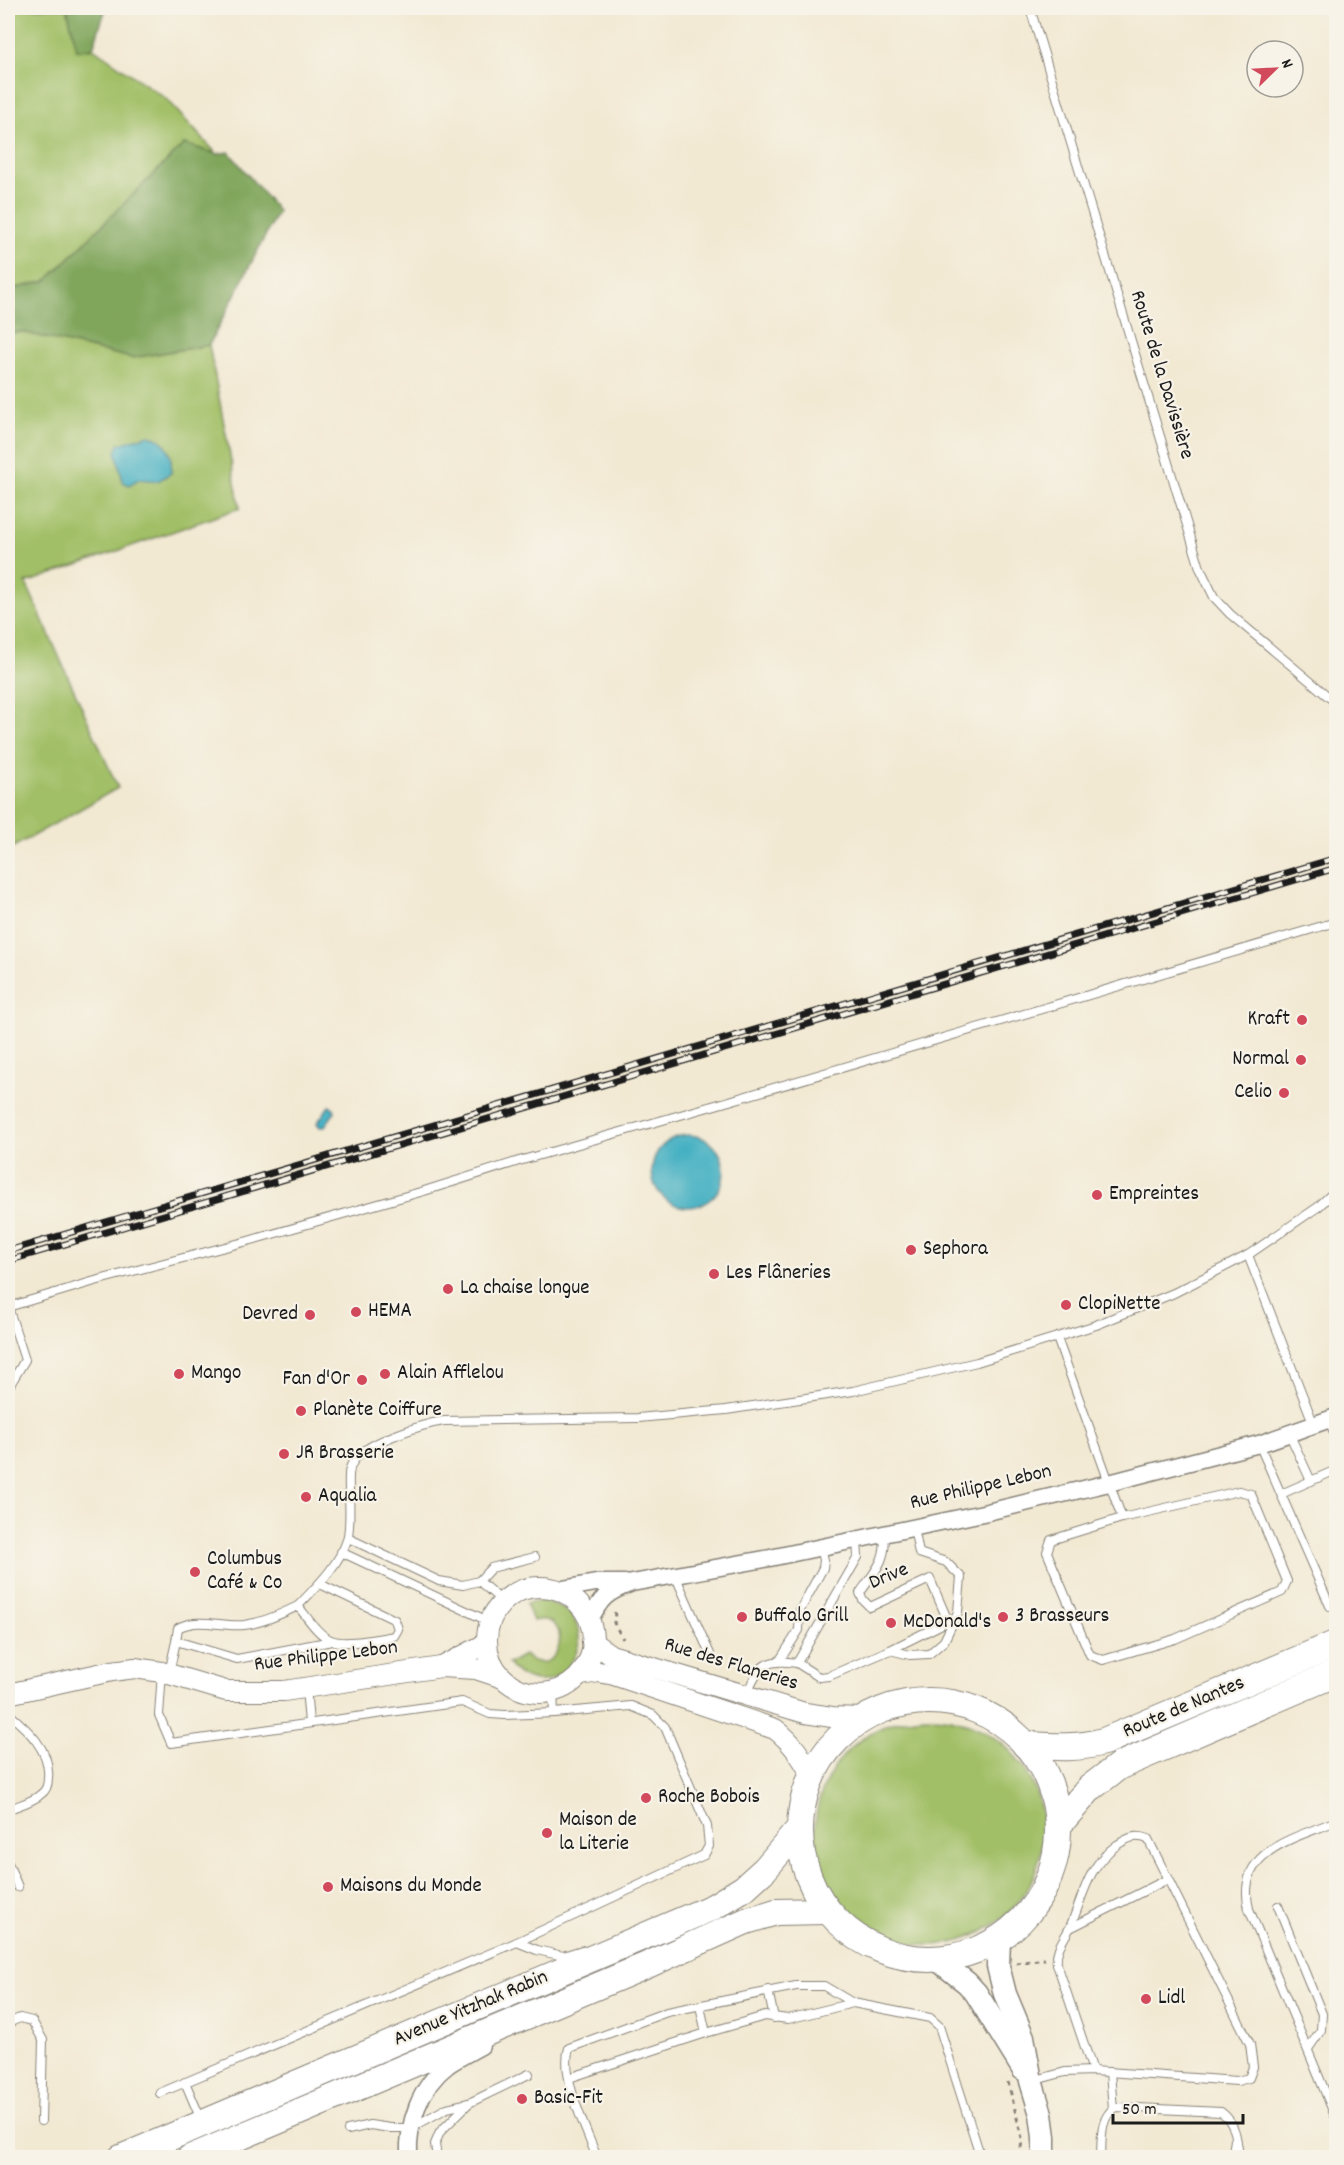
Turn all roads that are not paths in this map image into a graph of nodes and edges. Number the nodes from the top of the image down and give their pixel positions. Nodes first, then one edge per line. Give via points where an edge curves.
1 (1030, 8) edge
2 (1336, 703) edge
3 (1336, 922) edge
4 (1336, 1191) edge
5 (1248, 1255) junction
6 (8, 1307) edge
7 (1057, 1338) junction
8 (8, 1388) edge
9 (1327, 1421) edge
10 (1289, 1433) junction
11 (1336, 1437) edge
12 (1259, 1444) junction
13 (1336, 1470) edge
14 (1311, 1481) junction
15 (1109, 1483) junction
16 (1281, 1494) junction
17 (1122, 1518) junction
18 (914, 1528) junction
19 (884, 1534) junction
20 (348, 1538) junction
21 (857, 1540) junction
22 (821, 1547) junction
23 (341, 1552) junction
24 (535, 1557) dead end
25 (675, 1575) junction
26 (479, 1581) junction
27 (632, 1583) junction
28 (320, 1584) junction
29 (557, 1590) junction
30 (503, 1602) junction
31 (1336, 1603) edge
32 (298, 1606) junction
33 (490, 1622) junction
34 (589, 1622) junction
35 (176, 1641) junction
36 (332, 1641) junction
37 (592, 1641) junction
38 (487, 1643) junction
39 (1336, 1644) edge
40 (890, 1650) junction
41 (710, 1654) dead end
42 (780, 1660) junction
43 (797, 1663) junction
44 (441, 1667) junction
45 (165, 1673) junction
46 (1336, 1673) edge
47 (580, 1675) junction
48 (503, 1678) junction
49 (306, 1688) junction
50 (553, 1692) junction
51 (8, 1694) edge
52 (747, 1694) junction
53 (8, 1713) edge
54 (555, 1713) junction
55 (862, 1719) junction
56 (309, 1723) junction
57 (1026, 1745) junction
58 (811, 1774) junction
59 (8, 1810) edge
60 (1336, 1821) edge
61 (1059, 1824) junction
62 (799, 1828) junction
63 (8, 1863) edge
64 (1168, 1880) junction
65 (18, 1887) dead end
66 (1278, 1906) dead end
67 (713, 1907) junction
68 (827, 1911) junction
69 (1070, 1928) junction
70 (999, 1940) junction
71 (517, 1942) junction
72 (606, 1942) dead end
73 (595, 1945) dead end
74 (938, 1960) junction
75 (768, 1990) junction
76 (853, 2003) junction
77 (700, 2006) junction
78 (540, 2009) junction
79 (774, 2018) junction
80 (8, 2023) edge
81 (706, 2033) junction
82 (1308, 2049) junction
83 (1093, 2071) junction
84 (1110, 2072) junction
85 (529, 2074) dead end
86 (569, 2078) junction
87 (1031, 2081) junction
88 (185, 2082) junction
89 (160, 2093) dead end
90 (469, 2103) junction
91 (1113, 2109) junction
92 (1336, 2118) edge
93 (41, 2121) dead end
94 (202, 2123) junction
95 (411, 2128) junction
96 (348, 2130) dead end
97 (1237, 2136) junction
98 (121, 2157) edge
99 (190, 2157) edge
100 (409, 2157) edge
101 (437, 2157) edge
102 (597, 2157) edge
103 (981, 2157) edge
104 (1044, 2157) edge
105 (1101, 2157) edge
106 (1232, 2157) edge
107 (1239, 2157) edge

1 - 2 lane, Route de la Davissière via 1200,568 1214,597 1230,614
3 - 6 lane via 442,1185
4 - 5 lane
5 - 7 lane via 1174,1293
5 - 9 lane
6 - 8 lane via 25,1360
7 - 15 lane
7 - 20 lane via 977,1362 853,1391 769,1404 638,1418 426,1423 386,1439 352,1461
9 - 10 street, Rue Philippe Lebon
9 - 11 lane
10 - 12 street, Rue Philippe Lebon
10 - 14 lane
12 - 15 street, Rue Philippe Lebon
12 - 16 lane
13 - 14 lane
14 - 16 lane
15 - 17 lane
15 - 18 street, Rue Philippe Lebon
16 - 31 lane via 1330,1606
17 - 17 lane via 1052,1540 1047,1552 1090,1655 1103,1660 1176,1639 1214,1623 1282,1592 1287,1581 1251,1494 1239,1491
18 - 19 street, Rue Philippe Lebon
18 - 40 lane via 919,1553 946,1562 961,1577 958,1612 944,1641 929,1654
19 - 21 street, Rue Philippe Lebon
19 - 40 lane, Drive via 884,1556 860,1593 863,1600 870,1606 930,1579 948,1622
20 - 23 lane
20 - 26 lane via 439,1581 463,1585
21 - 22 street, Rue Philippe Lebon
21 - 43 lane via 858,1557
22 - 25 street, Rue Philippe Lebon
22 - 42 lane via 823,1568 800,1610 799,1630
23 - 28 lane
23 - 33 lane
24 - 26 lane via 491,1568
25 - 27 street, Rue Philippe Lebon
25 - 41 lane
26 - 30 lane
27 - 29 street, Rue Philippe Lebon via 596,1583
27 - 34 street, Rue Philippe Lebon via 611,1590 598,1603
28 - 32 lane
28 - 36 lane via 396,1620 398,1629 394,1636 361,1642
29 - 30 street via 534,1588
29 - 34 street via 581,1608
30 - 33 street
32 - 35 lane via 244,1625 188,1622 178,1628
32 - 36 lane
33 - 38 street
34 - 37 street
35 - 36 lane via 237,1659
35 - 45 lane
37 - 47 street via 591,1654
37 - 52 street, Rue des Flaneries via 620,1658
38 - 44 street, Rue Philippe Lebon
38 - 48 street via 489,1656
39 - 57 highway, Route de Nantes via 1105,1741 1069,1748
40 - 43 lane via 829,1676 819,1677
42 - 43 lane
42 - 52 lane via 757,1672
44 - 48 street, Rue Philippe Lebon via 476,1669
44 - 49 street, Rue Philippe Lebon
45 - 49 street, Rue Philippe Lebon via 226,1691
45 - 51 street, Rue Philippe Lebon via 135,1668 112,1671
45 - 56 lane via 159,1715 171,1743
46 - 61 highway, Route de Nantes via 1119,1766 1090,1788
47 - 50 street
47 - 58 street via 615,1675 775,1730 797,1749
48 - 50 street via 526,1692
49 - 56 lane
50 - 54 lane
52 - 55 street, Rue des Flaneries via 805,1713
53 - 59 lane via 39,1744 49,1775 40,1796
54 - 56 lane via 490,1714 462,1702
54 - 71 lane via 631,1706 653,1715 665,1727 707,1826 709,1846 704,1855
55 - 57 main road via 895,1704 931,1700 966,1706 999,1721
55 - 58 main road via 832,1743
57 - 61 main road via 1049,1782
58 - 62 main road
60 - 82 lane via 1272,1848 1254,1864 1247,1880 1250,1909
61 - 70 main road via 1056,1858 1044,1890 1025,1918
62 - 67 main road, Avenue Yitzhak Rabin via 765,1869
62 - 68 main road via 806,1872
63 - 65 lane
64 - 69 lane
64 - 69 lane via 1148,1839 1129,1837 1092,1869
64 - 84 lane via 1250,2044 1253,2067 1249,2078 1236,2081
66 - 82 lane via 1322,2014 1321,2030
67 - 72 lane
67 - 94 main road, Avenue Yitzhak Rabin
68 - 74 main road via 858,1939 877,1948 896,1956
68 - 78 main road, Avenue Yitzhak Rabin via 776,1912 746,1921
69 - 83 lane via 1056,1952 1057,1964
70 - 74 main road via 969,1954
70 - 87 main road via 998,1966 1023,2037
71 - 73 lane via 562,1956
71 - 88 lane
74 - 87 main road via 976,1993
75 - 76 lane via 824,1986
75 - 77 lane
75 - 79 lane
76 - 79 lane via 788,2019
76 - 103 lane via 930,2018 939,2026
77 - 81 lane
77 - 86 lane via 667,2012 569,2048
78 - 95 street via 447,2066 425,2091
78 - 99 main road, Avenue Yitzhak Rabin
79 - 81 lane via 765,2016
80 - 93 lane via 20,2018 32,2021 44,2040
81 - 86 lane
82 - 92 lane
83 - 84 lane
83 - 87 lane via 1065,2072
84 - 91 lane
85 - 90 lane
86 - 102 lane
87 - 104 main road via 1041,2114
88 - 89 lane
88 - 94 lane
90 - 95 lane via 447,2108
90 - 101 lane via 440,2132 435,2144
91 - 97 lane via 1221,2112 1230,2119
91 - 105 lane via 1103,2125
94 - 98 main road, Avenue Yitzhak Rabin
95 - 96 lane via 370,2125
95 - 100 street
97 - 106 lane
97 - 107 lane

